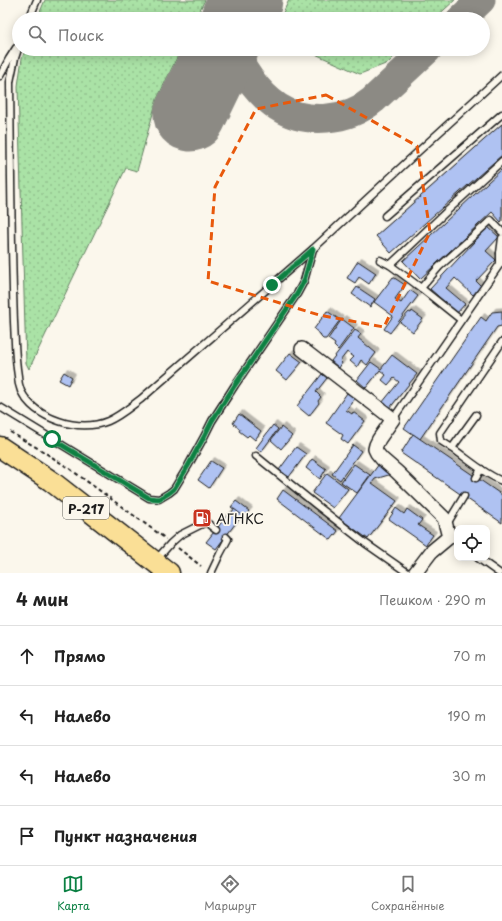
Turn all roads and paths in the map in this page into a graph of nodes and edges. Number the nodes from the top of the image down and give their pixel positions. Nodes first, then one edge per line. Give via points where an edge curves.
1 (37, 0) edge
2 (32, 12) edge
3 (12, 55) edge
4 (16, 56) edge
5 (502, 75) edge
6 (0, 76) edge
7 (502, 114) edge
8 (502, 162) edge
9 (385, 216) dead end
10 (502, 232) edge
11 (502, 238) edge
12 (313, 249) junction
13 (501, 253) edge
14 (380, 260) dead end
15 (390, 265) junction
16 (501, 265) edge
17 (421, 288) junction
18 (461, 320) junction
19 (502, 342) edge
20 (302, 349) dead end
21 (0, 407) edge
22 (476, 415) dead end
23 (392, 419) junction
24 (5, 439) edge
25 (452, 448) junction
26 (256, 456) dead end
27 (0, 461) edge
28 (481, 469) junction
29 (476, 478) dead end
30 (502, 481) edge
31 (464, 496) dead end
32 (216, 530) dead end
33 (449, 534) junction
34 (226, 537) dead end
35 (166, 539) dead end
36 (177, 547) dead end
37 (482, 561) edge
38 (201, 566) dead end
39 (158, 569) edge
40 (211, 573) edge
41 (408, 573) edge
42 (415, 573) edge
43 (498, 573) edge

1 - 2 lane
3 - 6 lane
4 - 12 lane via 10,82 16,363 20,389 27,401 40,412 72,425 88,426 123,413
5 - 12 lane
7 - 9 lane
8 - 15 lane
10 - 17 lane via 490,220 439,267
11 - 13 lane
12 - 21 lane via 304,281 297,294 212,421 174,489 159,499 149,498
13 - 16 lane
14 - 15 lane
15 - 17 lane
16 - 18 lane
17 - 18 lane
18 - 23 lane
19 - 25 lane via 440,433 441,441
20 - 23 street
22 - 25 lane
23 - 33 street via 375,449 382,460 398,472 444,518
24 - 35 path via 41,450
24 - 39 main road, Р-217
25 - 28 lane
26 - 41 lane via 365,543
27 - 39 main road, Р-217
28 - 29 lane
28 - 30 lane
31 - 33 lane
32 - 39 lane via 206,522 180,535 171,543
33 - 42 street
34 - 40 lane via 228,539
36 - 38 path
37 - 43 lane

